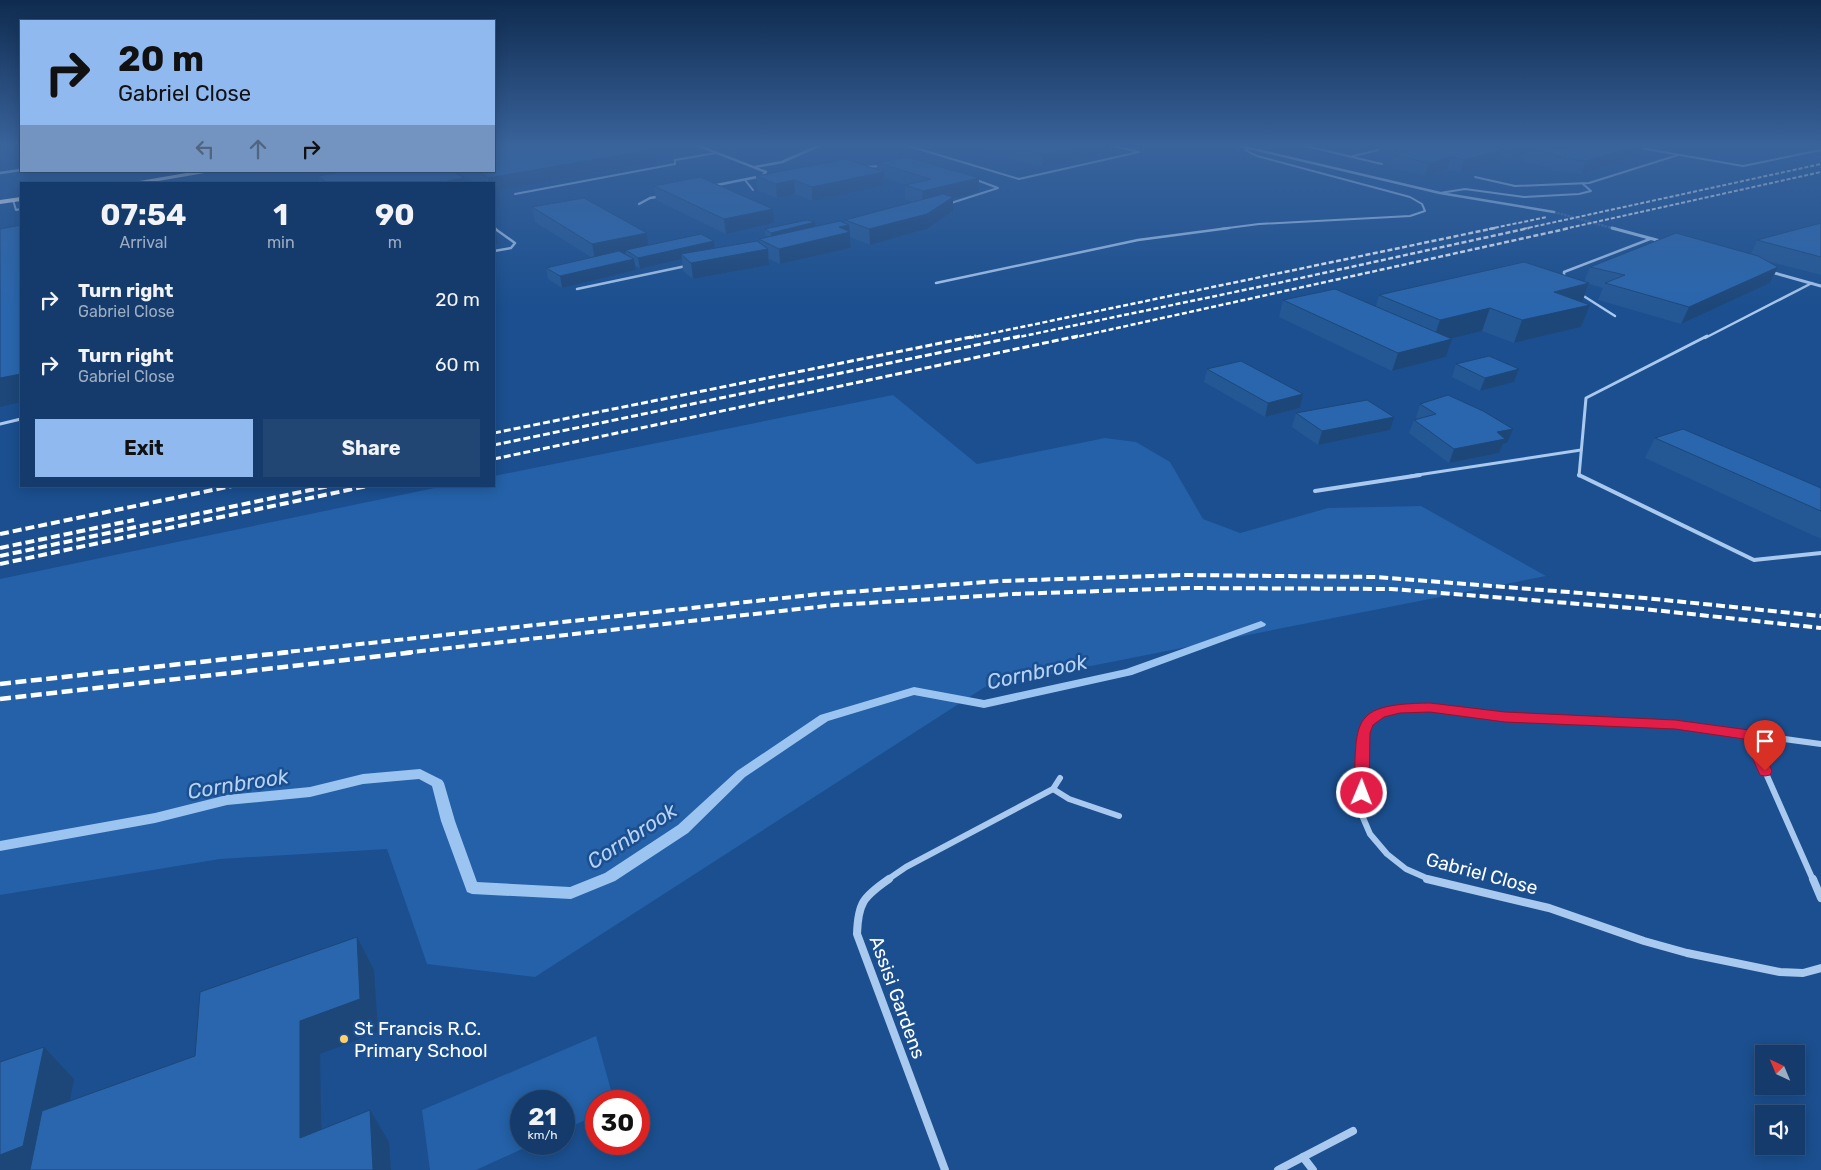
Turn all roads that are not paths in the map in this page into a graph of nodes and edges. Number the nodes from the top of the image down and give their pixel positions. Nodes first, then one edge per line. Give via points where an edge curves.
1 (20, 199) edge
2 (649, 199) edge
3 (970, 199) edge
4 (1413, 199) edge
5 (1474, 199) edge
6 (13, 200) junction
7 (0, 202) edge
8 (639, 204) dead end
9 (942, 206) edge
10 (20, 209) edge
11 (1554, 212) tunnel mouth
12 (1612, 228) tunnel mouth
13 (495, 229) edge
14 (1650, 239) junction
15 (1669, 244) edge
16 (495, 251) edge
17 (691, 265) edge
18 (1764, 270) edge
19 (936, 283) dead end
20 (1564, 283) edge
21 (1812, 283) junction
22 (1821, 286) edge
23 (577, 289) edge
24 (1578, 292) edge
25 (1615, 316) dead end
26 (20, 419) edge
27 (0, 424) edge
28 (1581, 450) junction
29 (1316, 491) dead end
30 (1821, 553) edge
31 (1749, 735) junction
32 (1821, 744) edge
33 (1060, 778) dead end
34 (1053, 789) junction
35 (1120, 816) dead end
36 (1821, 898) edge
37 (1821, 968) edge
38 (1353, 1131) dead end
39 (1303, 1157) junction
40 (945, 1170) edge
41 (1278, 1170) edge
42 (1313, 1170) edge

1 - 6 highway
2 - 8 street
3 - 9 lane
4 - 19 lane via 1422,204 1425,211 1410,216 1259,224 1138,240
5 - 11 street
6 - 7 highway
6 - 10 lane via 16,210
12 - 14 street
13 - 16 lane via 514,243 511,248
14 - 15 street
14 - 20 lane via 1564,272
17 - 23 lane
18 - 21 street
21 - 22 street
21 - 28 lane via 1586,398
24 - 25 lane
26 - 27 lane
28 - 29 lane
28 - 30 lane via 1578,476 1754,560
31 - 32 street, Gabriel Close
31 - 36 street
31 - 37 street, Gabriel Close via 1675,724 1505,717 1430,708 1400,708 1380,713 1368,722 1363,733 1361,812 1370,834 1387,854 1406,869 1429,880 1549,908 1687,953 1780,972 1803,973
33 - 34 street, Assisi Gardens
34 - 35 street
34 - 40 street, Assisi Gardens via 906,867 870,892 858,911 857,934
38 - 39 street
39 - 41 street
39 - 42 street

